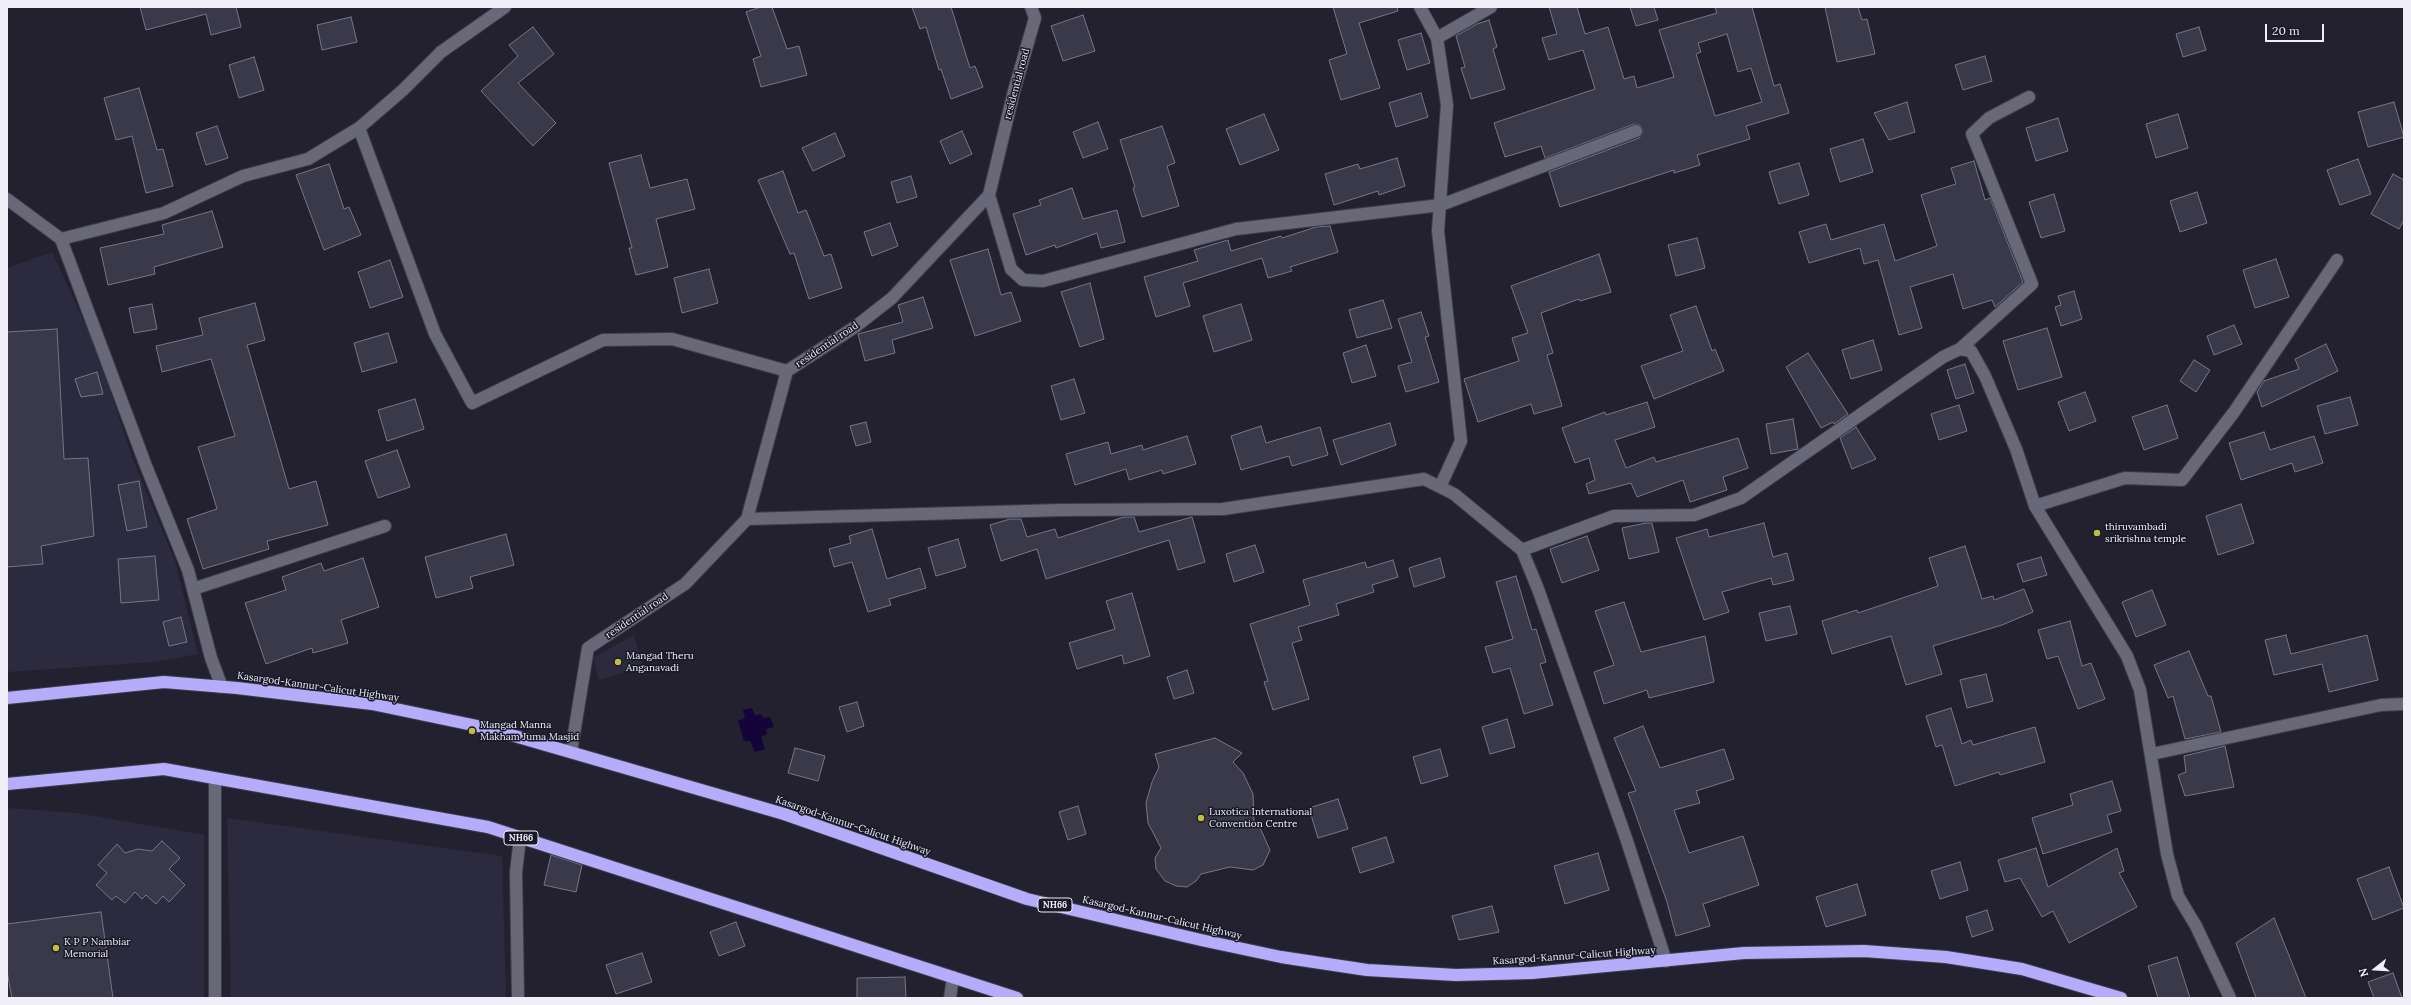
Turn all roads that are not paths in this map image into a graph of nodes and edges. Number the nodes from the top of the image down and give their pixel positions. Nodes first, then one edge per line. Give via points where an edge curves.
1 (505, 7) edge
2 (1031, 7) edge
3 (1420, 7) edge
4 (1491, 7) edge
5 (1437, 38) junction
6 (2029, 97) dead end
7 (359, 128) junction
8 (1636, 131) dead end
9 (988, 195) junction
10 (7, 199) edge
11 (1441, 205) junction
12 (61, 239) junction
13 (2337, 260) dead end
14 (1960, 348) junction
15 (787, 371) junction
16 (1440, 487) junction
17 (2035, 506) junction
18 (747, 519) junction
19 (385, 526) dead end
20 (1522, 550) junction
21 (193, 589) junction
22 (222, 687) junction
23 (7, 698) edge
24 (2404, 704) edge
25 (571, 752) junction
26 (2152, 754) junction
27 (215, 779) junction
28 (7, 784) edge
29 (520, 838) junction
30 (1666, 961) junction
31 (953, 977) junction
32 (215, 998) edge
33 (518, 998) edge
34 (950, 998) edge
35 (1017, 998) edge
36 (2121, 998) edge
37 (2230, 998) edge

1 - 7 street via 441,52 403,90
2 - 9 street, residential road via 1035,18
3 - 5 street
4 - 5 street
5 - 11 street via 1447,105
6 - 14 street via 1989,118 1972,134 2032,284
7 - 12 street via 308,159 243,176 164,213
7 - 15 street via 435,334 472,403 603,340 672,339
8 - 11 street
9 - 11 street via 1010,269 1023,280 1043,281 1236,228
9 - 15 street, residential road via 892,298 855,327
10 - 12 street
11 - 16 street via 1438,231 1461,440
12 - 21 street via 188,570
13 - 17 street via 2234,412 2182,480 2125,478
14 - 17 street via 1971,351 1985,376 2016,449
14 - 20 street via 1943,357 1741,498 1694,516 1614,516
15 - 18 street, residential road
16 - 18 street via 1424,479 1223,509 1062,510
16 - 20 street via 1454,494
17 - 26 street via 2127,656 2140,690
18 - 25 street, residential road via 685,584 588,648
19 - 21 street
20 - 30 street via 1626,838
21 - 22 street via 211,658
22 - 23 highway, Kasargod-Kannur-Calicut Highway / NH66 via 164,682
22 - 25 highway, Kasargod-Kannur-Calicut Highway / NH66 via 372,704 487,728
24 - 26 street via 2381,705
25 - 30 highway, Kasargod-Kannur-Calicut Highway / NH66 via 784,814 1028,899 1281,957 1367,970 1456,975 1532,973
26 - 37 street via 2167,854 2178,896 2196,926
27 - 28 highway, NH66 via 164,769
27 - 29 highway, NH66 via 488,827
27 - 32 street
29 - 31 highway, NH66
29 - 33 street via 516,872
30 - 36 highway, Kasargod-Kannur-Calicut Highway / NH66 via 1744,953 1864,951 1946,957 2022,969
31 - 34 street
31 - 35 highway, NH66

